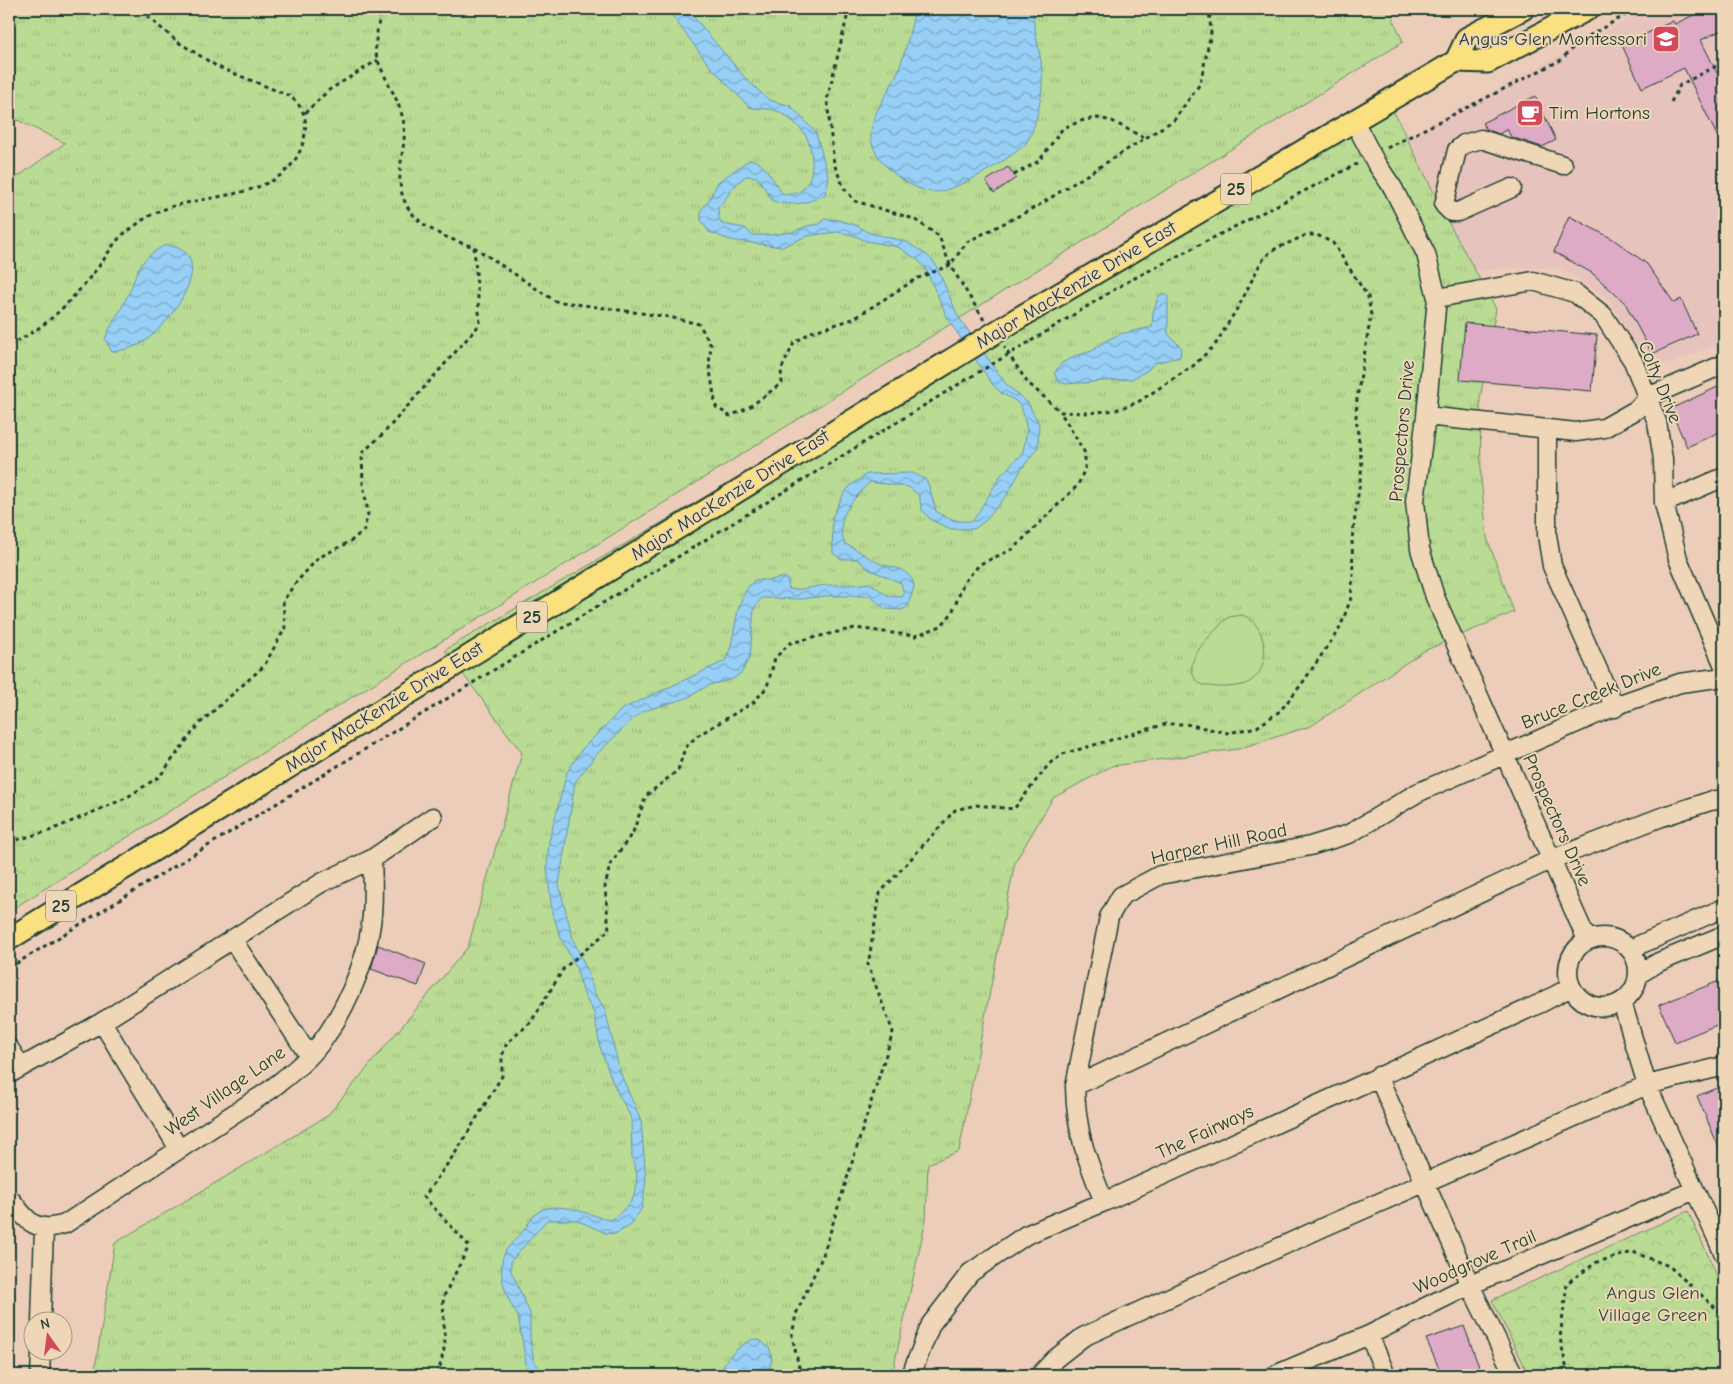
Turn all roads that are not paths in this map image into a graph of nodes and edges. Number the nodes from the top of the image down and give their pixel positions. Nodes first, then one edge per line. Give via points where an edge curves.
1 (1523, 9) edge
2 (1588, 9) edge
3 (1456, 62) junction
4 (1354, 121) junction
5 (1562, 165) dead end
6 (1512, 188) dead end
7 (1437, 298) junction
8 (1724, 364) edge
9 (1648, 397) junction
10 (1426, 416) junction
11 (1547, 429) junction
12 (1724, 477) edge
13 (1664, 503) junction
14 (1724, 666) edge
15 (1724, 677) edge
16 (1615, 708) junction
17 (1504, 754) junction
18 (1724, 799) edge
19 (433, 817) dead end
20 (372, 859) junction
21 (1550, 860) junction
22 (1724, 908) edge
23 (1724, 935) edge
24 (9, 939) edge
25 (232, 939) junction
26 (1587, 940) junction
27 (1630, 949) junction
28 (1639, 974) junction
29 (1571, 987) junction
30 (1622, 1002) junction
31 (102, 1022) junction
32 (9, 1048) edge
33 (309, 1056) junction
34 (1724, 1066) edge
35 (15, 1070) edge
36 (1378, 1076) junction
37 (1647, 1085) junction
38 (1075, 1086) junction
39 (179, 1150) junction
40 (1426, 1182) junction
41 (1695, 1190) junction
42 (10, 1200) edge
43 (1104, 1202) junction
44 (44, 1228) junction
45 (1724, 1254) edge
46 (1470, 1285) junction
47 (41, 1312) edge
48 (1369, 1335) junction
49 (41, 1362) edge
50 (40, 1375) edge
51 (911, 1375) edge
52 (1040, 1375) edge
53 (1275, 1375) edge
54 (1386, 1375) edge
55 (1514, 1375) edge

1 - 3 main road via 1467,38
2 - 3 main road via 1488,62
3 - 4 main road, Major MacKenzie Drive East / 25
4 - 7 street, Prospectors Drive via 1426,254
4 - 24 main road, Major MacKenzie Drive East / 25, bridge via 1017,319
5 - 6 street via 1481,139 1472,140 1457,150 1444,205 1451,212 1458,212
7 - 9 street, Colty Drive via 1532,281 1574,293 1603,315 1613,328
7 - 10 street, Prospectors Drive
8 - 9 street
9 - 11 street via 1636,410 1604,428 1576,432
9 - 13 street, Colty Drive via 1659,432
10 - 11 street
10 - 17 street, Prospectors Drive via 1415,501 1420,549 1435,597
11 - 16 street via 1547,535 1552,566
12 - 13 street
13 - 14 street, Colty Drive via 1678,559
15 - 16 street, Bruce Creek Drive via 1680,683
16 - 17 street, Bruce Creek Drive
17 - 21 street, Prospectors Drive
17 - 38 street, Harper Hill Road via 1417,793 1349,834 1310,846 1160,875 1121,896 1109,917
18 - 21 street via 1659,818
19 - 20 street
20 - 25 street via 321,883
20 - 33 street, West Village Lane via 371,924 365,953 338,1018
21 - 26 street, Prospectors Drive
21 - 38 street
22 - 27 street
23 - 28 street via 1659,962
25 - 31 street
25 - 33 street
26 - 27 street via 1610,938
26 - 29 street via 1573,953 1569,962 1567,972
27 - 28 street
28 - 30 street via 1631,995
29 - 30 street via 1576,996 1590,1006 1606,1008
29 - 36 street, The Fairways
30 - 37 street
31 - 35 street
31 - 39 street
32 - 35 street
33 - 39 street, West Village Lane via 270,1090
34 - 37 street
36 - 40 street
36 - 43 street, The Fairways
37 - 40 street
37 - 41 street
38 - 43 street, Harper Hill Road via 1080,1140
39 - 44 street, West Village Lane via 65,1224
40 - 46 street
40 - 52 street via 1083,1337 1054,1359
41 - 45 street
41 - 46 street, Woodgrove Trail
42 - 44 street via 24,1218
43 - 51 street, The Fairways via 1026,1234 970,1274 931,1324
44 - 47 street
46 - 48 street, Woodgrove Trail
46 - 55 street
48 - 53 street, Woodgrove Trail
48 - 54 street
49 - 50 street

